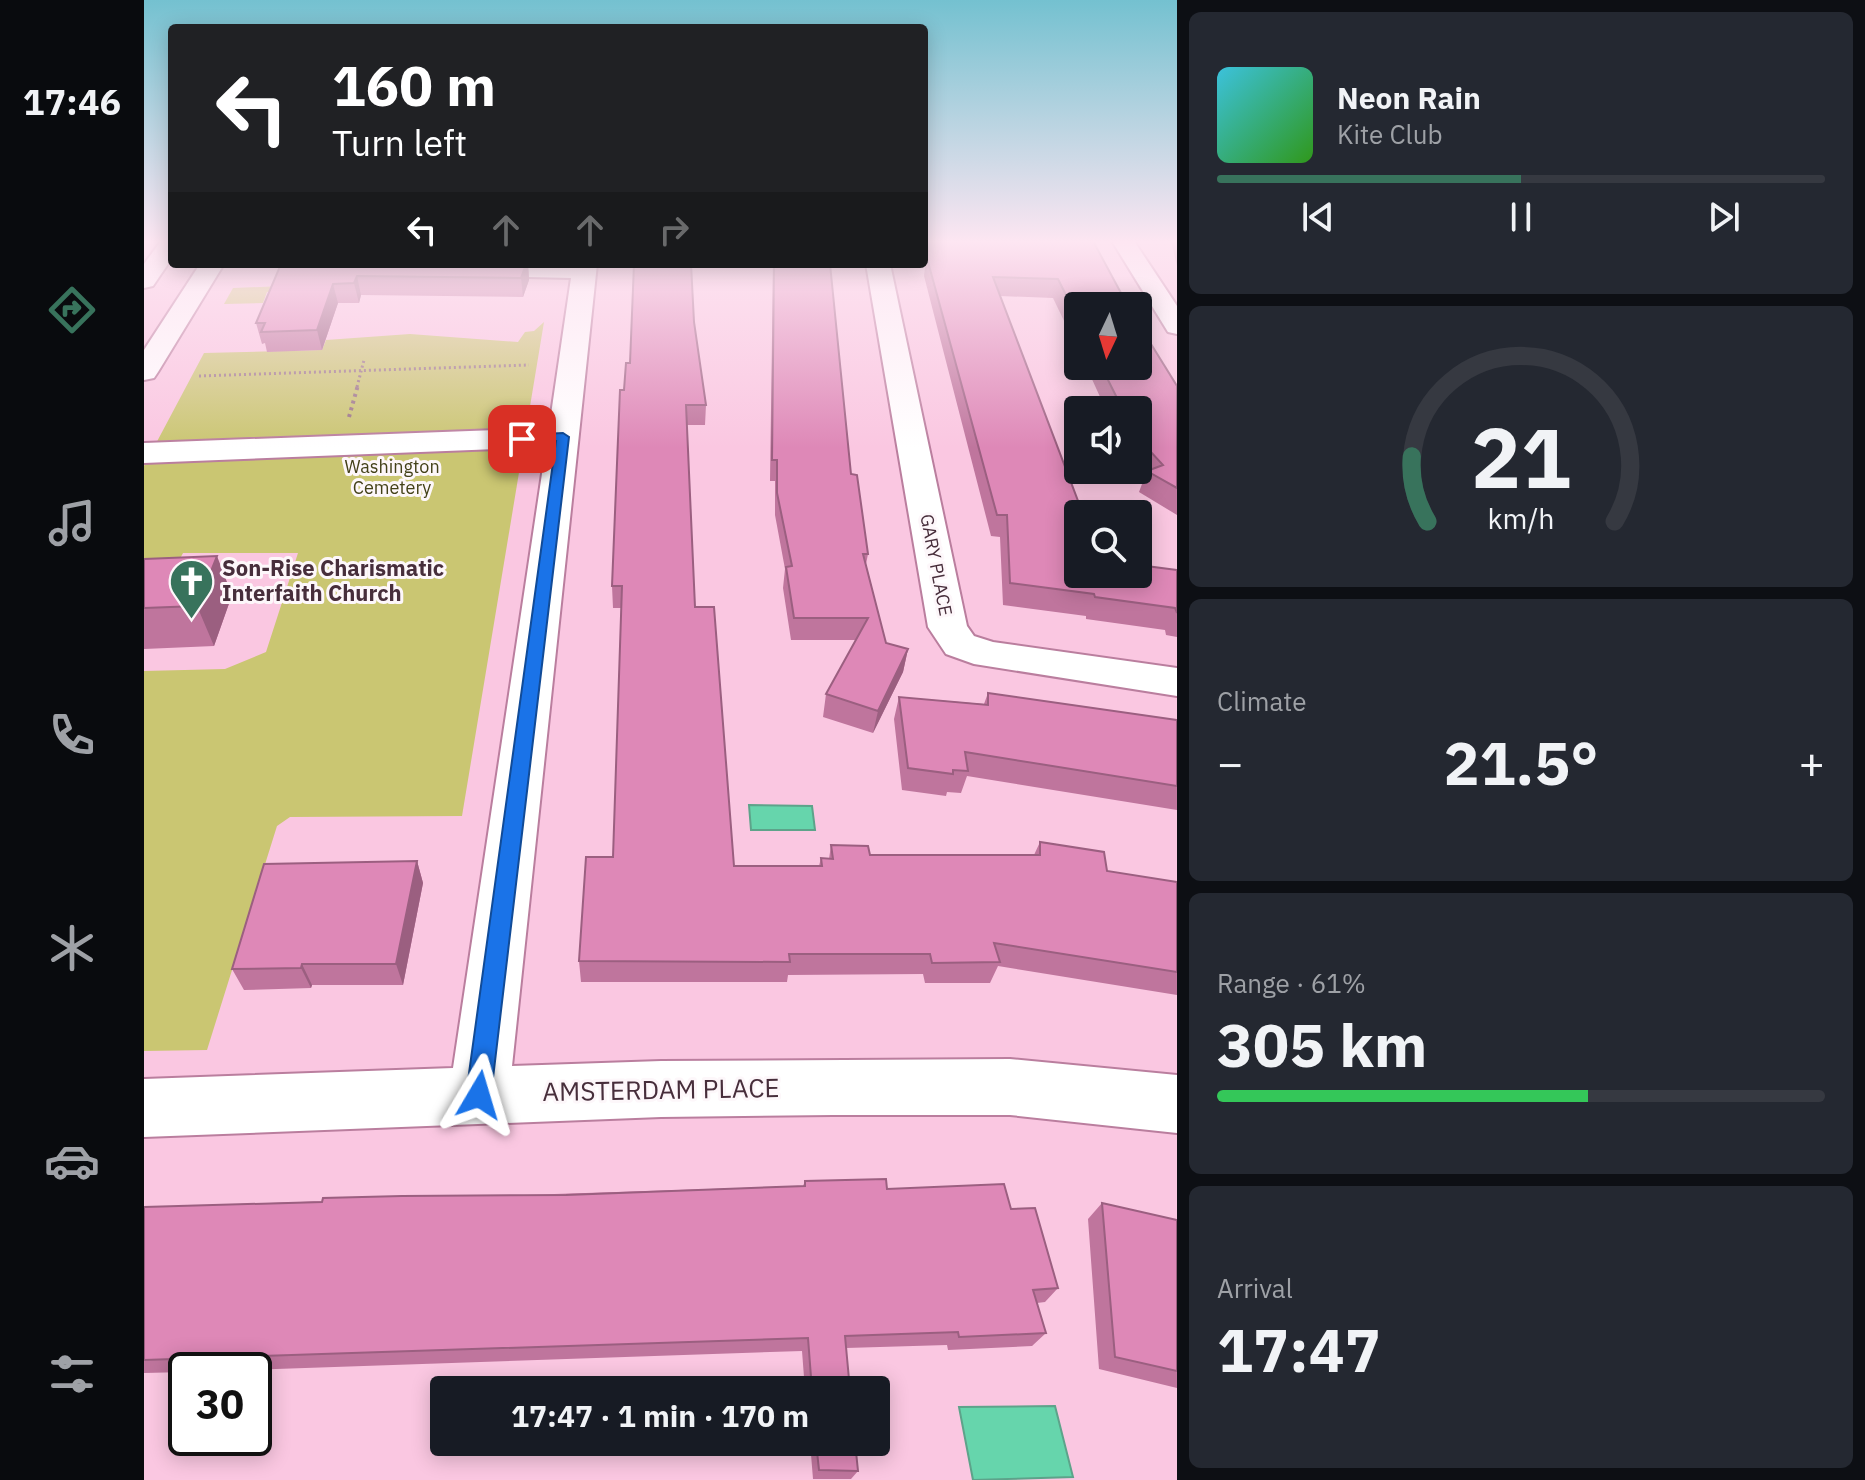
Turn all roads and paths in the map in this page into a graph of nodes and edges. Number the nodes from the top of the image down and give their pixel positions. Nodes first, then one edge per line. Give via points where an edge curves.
1 (183, 310) edge
2 (579, 310) edge
3 (887, 310) edge
4 (364, 360) dead end
5 (529, 365) dead end
6 (361, 371) junction
7 (144, 372) edge
8 (199, 376) dead end
9 (563, 437) junction
10 (341, 446) junction
11 (144, 453) edge
12 (1177, 682) edge
13 (479, 1095) junction
14 (1177, 1104) edge
15 (144, 1108) edge

1 - 7 street
2 - 9 street
3 - 12 street, GARY PLACE via 948,627 960,645 988,655
4 - 6 path
5 - 6 path
6 - 8 path
6 - 10 path
9 - 10 street
9 - 13 street
10 - 11 street
13 - 14 street, AMSTERDAM PLACE via 1010,1087
13 - 15 street, AMSTERDAM PLACE

